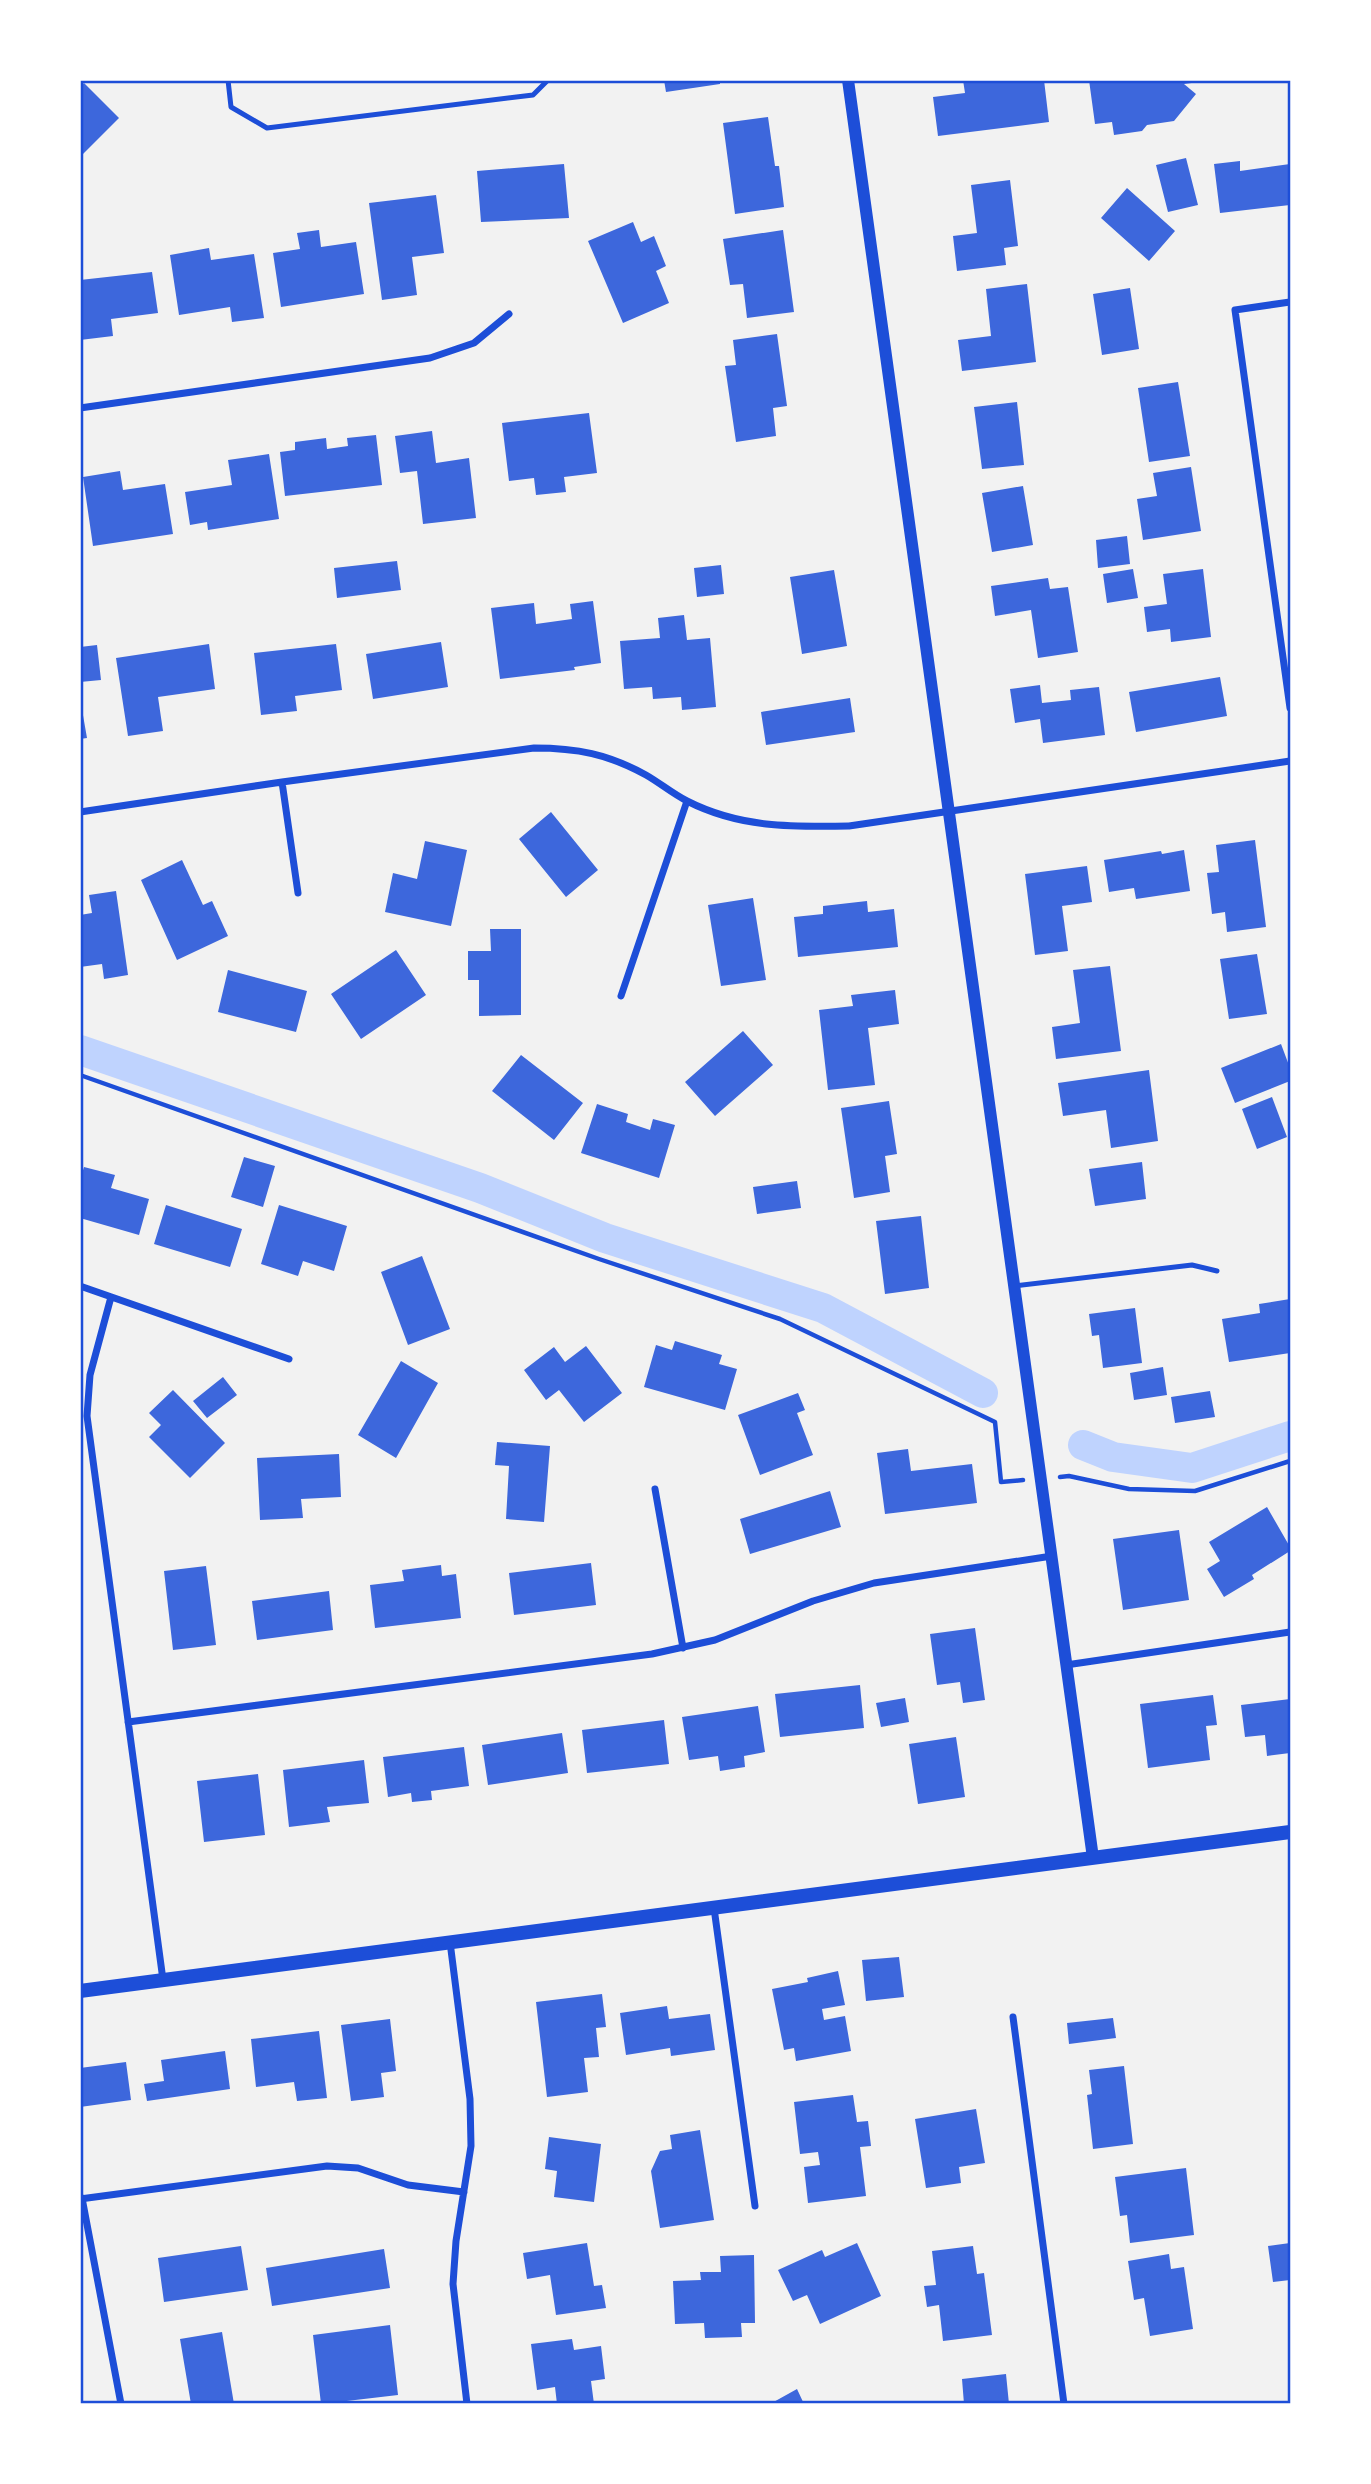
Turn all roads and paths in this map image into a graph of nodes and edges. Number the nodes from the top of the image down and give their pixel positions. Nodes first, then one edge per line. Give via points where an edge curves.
1 (228, 80) edge
2 (548, 80) edge
3 (848, 80) edge
4 (1290, 302) edge
5 (509, 314) dead end
6 (80, 408) edge
7 (1290, 708) edge
8 (1290, 761) edge
9 (282, 782) junction
10 (687, 802) junction
11 (80, 812) edge
12 (949, 813) junction
13 (298, 893) dead end
14 (621, 996) dead end
15 (80, 1075) edge
16 (1217, 1271) dead end
17 (80, 1286) edge
18 (1014, 1286) junction
19 (111, 1297) junction
20 (289, 1359) dead end
21 (1290, 1461) edge
22 (1069, 1476) dead end
23 (1009, 1481) dead end
24 (655, 1489) dead end
25 (1052, 1556) junction
26 (1290, 1632) edge
27 (683, 1648) junction
28 (1066, 1665) junction
29 (128, 1722) junction
30 (1290, 1832) edge
31 (1093, 1858) junction
32 (714, 1907) junction
33 (450, 1942) junction
34 (163, 1980) junction
35 (80, 1991) edge
36 (1013, 2017) dead end
37 (464, 2192) junction
38 (81, 2199) edge
39 (755, 2206) dead end
40 (121, 2403) edge
41 (467, 2403) edge
42 (1064, 2403) edge

1 - 2 lane via 231,107 267,128 533,95
3 - 12 street
4 - 7 street via 1235,310
5 - 6 street via 474,343 430,358
8 - 12 street
9 - 10 street via 534,748 567,748 602,754
9 - 11 street
9 - 13 street
10 - 12 street via 781,827 849,826
10 - 14 street
12 - 18 street
15 - 23 path via 780,1319 995,1422 1001,1482
16 - 18 lane via 1192,1265
17 - 19 street
18 - 25 street
19 - 20 street
19 - 29 street via 90,1374 87,1416
21 - 22 path via 1195,1491 1129,1489
24 - 27 street
25 - 27 street via 863,1586
25 - 28 street
26 - 28 street
27 - 29 street
28 - 31 street
29 - 34 street
30 - 31 main road
31 - 32 main road
32 - 33 main road
32 - 39 street
33 - 34 main road
33 - 37 street via 470,2099 471,2146
34 - 35 main road
36 - 42 street
37 - 38 street via 421,2188 358,2168 335,2166
37 - 41 street via 453,2284
38 - 40 street

